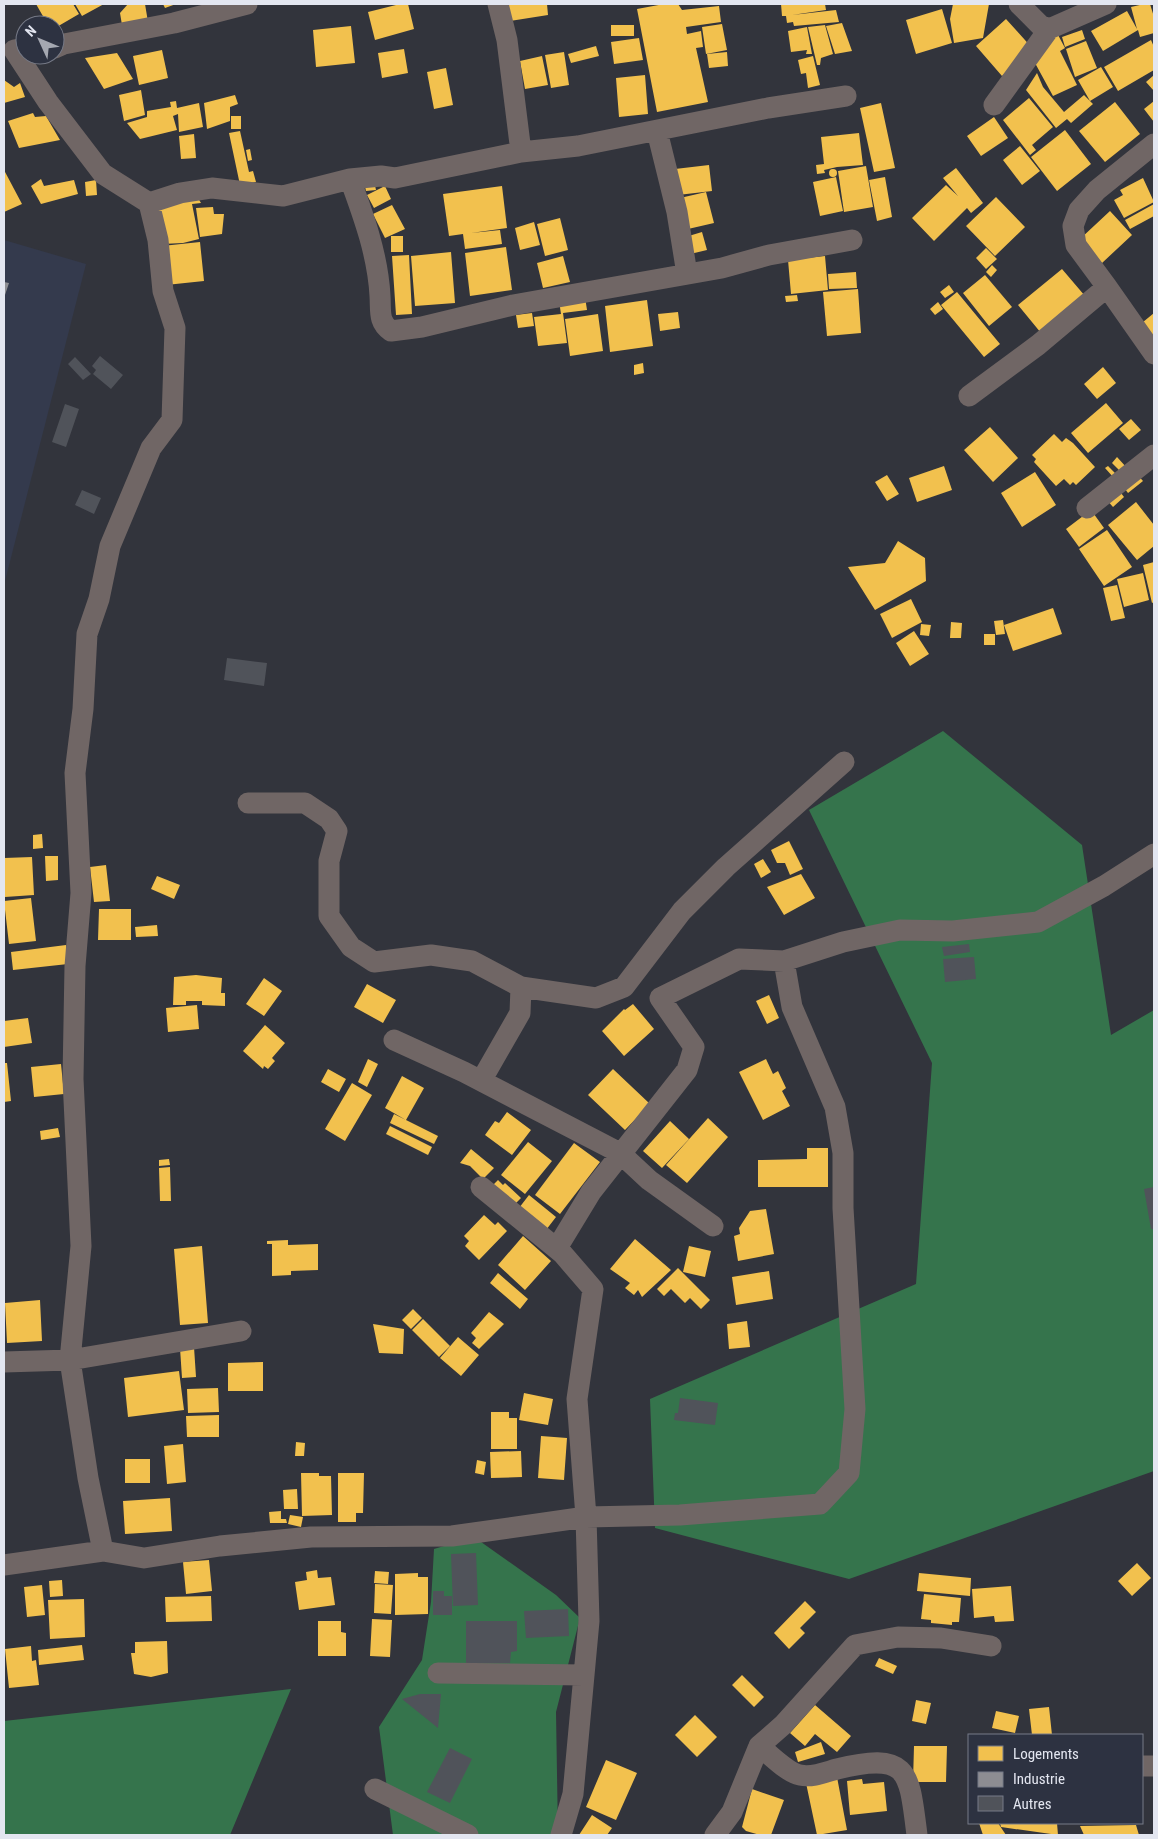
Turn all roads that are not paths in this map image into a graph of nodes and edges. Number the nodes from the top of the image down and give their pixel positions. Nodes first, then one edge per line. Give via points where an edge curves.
1 (247, 4) edge
2 (498, 4) edge
3 (1019, 4) edge
4 (1106, 4) edge
5 (1049, 29) junction
6 (65, 44) edge
7 (14, 47) edge
8 (846, 96) dead end
9 (994, 105) dead end
10 (657, 131) junction
11 (1154, 144) edge
12 (521, 152) junction
13 (350, 179) junction
14 (150, 203) junction
15 (852, 240) dead end
16 (686, 274) junction
17 (1107, 287) junction
18 (1154, 354) edge
19 (969, 396) dead end
20 (1154, 454) edge
21 (1087, 508) dead end
22 (844, 762) dead end
23 (248, 803) dead end
24 (1154, 854) edge
25 (784, 961) junction
26 (521, 987) junction
27 (394, 1040) dead end
28 (481, 1081) junction
29 (620, 1153) junction
30 (481, 1187) dead end
31 (713, 1226) dead end
32 (557, 1248) junction
33 (241, 1331) dead end
34 (70, 1360) junction
35 (4, 1362) edge
36 (586, 1517) junction
37 (103, 1551) junction
38 (4, 1565) edge
39 (991, 1646) dead end
40 (438, 1673) dead end
41 (584, 1675) junction
42 (759, 1746) junction
43 (375, 1789) dead end
44 (468, 1835) edge
45 (561, 1835) edge
46 (715, 1835) edge
47 (917, 1835) edge

1 - 6 street via 174,23
2 - 12 street via 507,40
3 - 5 street via 1040,25
4 - 5 street
5 - 9 street
7 - 14 street via 48,102 103,174
8 - 10 street
10 - 12 street via 578,146
10 - 16 street via 677,212
11 - 17 street via 1097,190 1079,210 1072,226 1076,245
12 - 13 street via 395,178
13 - 14 street via 283,196 212,188 180,192
13 - 16 street via 374,256 381,318 391,331
14 - 34 street via 163,290 175,328 172,420 151,448 110,546 99,599 87,634 75,773 80,893 73,1079 80,1246
15 - 16 street
17 - 18 street
17 - 19 street via 1038,345
20 - 21 street
22 - 26 street via 726,867 682,911 624,987 596,998
23 - 26 street via 305,803 329,819 337,831 329,861 329,916 351,947 374,962 431,955 472,961
24 - 25 street via 1038,922 953,931 900,930 844,942
25 - 29 street via 739,959 660,998 694,1047 687,1070
25 - 36 street via 792,1007 835,1107 843,1153 843,1208 855,1409 849,1472 820,1504 680,1515
26 - 28 street via 520,1013
27 - 28 street
28 - 29 street
29 - 31 street via 649,1180
29 - 32 street via 591,1192
30 - 32 street
32 - 36 street via 593,1289 577,1398
33 - 34 street
34 - 35 street
34 - 37 street
36 - 37 street via 452,1536 311,1537 144,1558
36 - 41 street via 589,1621
37 - 38 street
39 - 42 street via 941,1638 898,1638 855,1645 783,1725
40 - 41 street
41 - 45 street via 573,1794
42 - 46 street via 732,1812
42 - 47 street via 800,1775 815,1775 866,1762 879,1762 903,1772 910,1784
43 - 44 street

